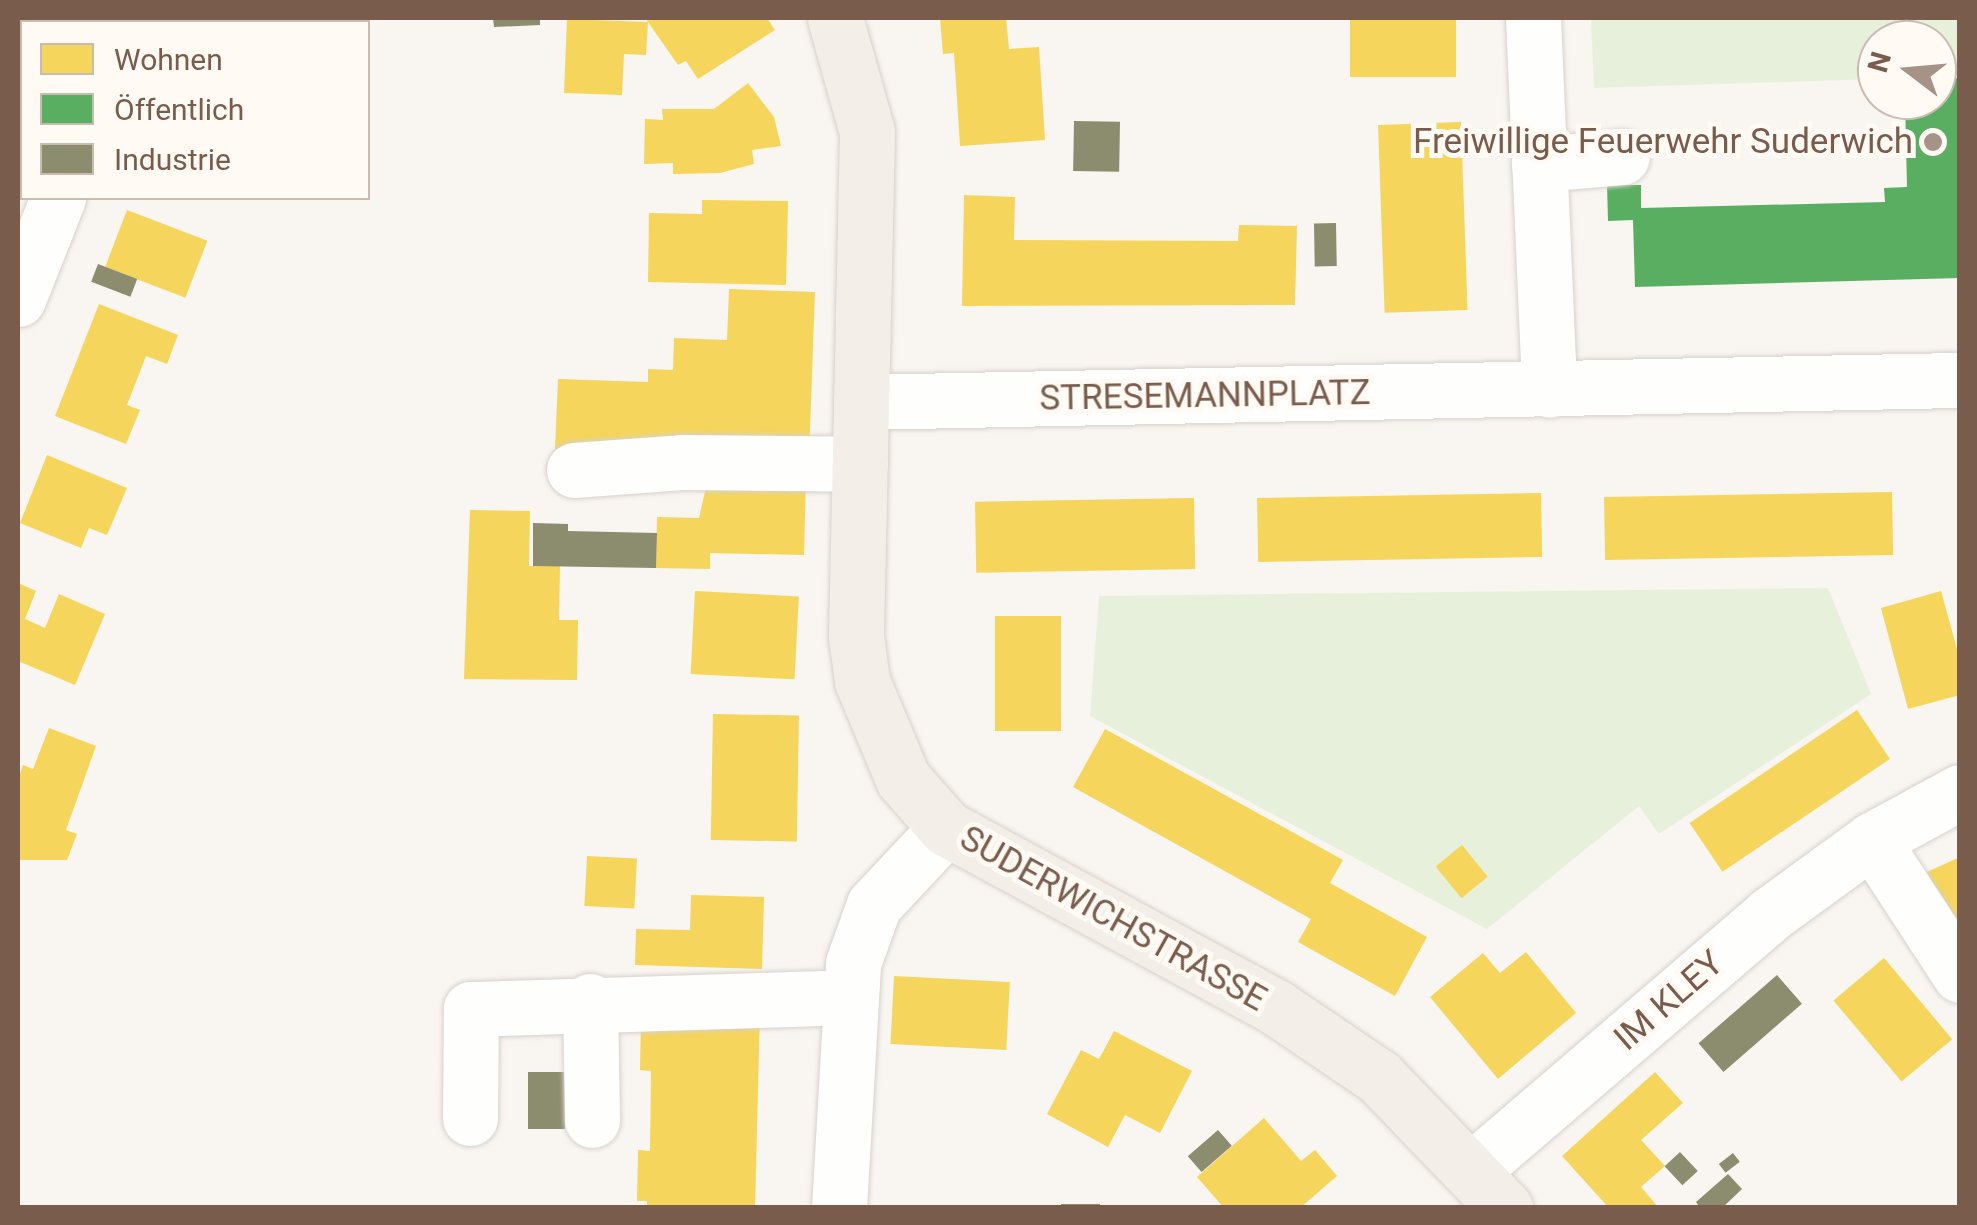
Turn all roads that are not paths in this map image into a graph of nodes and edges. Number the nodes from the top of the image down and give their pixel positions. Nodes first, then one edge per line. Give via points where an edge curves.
1 (835, 18) edge
2 (1533, 18) edge
3 (1622, 157) dead end
4 (1539, 164) junction
5 (57, 200) edge
6 (18, 298) edge
7 (1960, 380) edge
8 (1548, 390) junction
9 (861, 402) junction
10 (860, 464) junction
11 (574, 470) dead end
12 (1960, 792) edge
13 (946, 828) junction
14 (1872, 840) junction
15 (1960, 975) edge
16 (851, 997) junction
17 (590, 1001) junction
18 (470, 1118) dead end
19 (592, 1120) dead end
20 (1489, 1189) edge
21 (839, 1208) edge

1 - 9 main road, SUDERWICHSTRASSE via 867,132
2 - 4 street
3 - 4 street
4 - 8 street
5 - 6 street
7 - 8 street, STRESEMANNPLATZ
8 - 9 street, STRESEMANNPLATZ
9 - 10 main road, SUDERWICHSTRASSE
10 - 11 street via 682,462
10 - 13 main road, SUDERWICHSTRASSE via 862,681 903,778
12 - 14 street, IM KLEY
13 - 16 street via 874,905 853,963
13 - 20 main road, SUDERWICHSTRASSE via 1277,1008 1379,1077
14 - 15 street
14 - 20 street, IM KLEY via 1769,914
16 - 17 street
16 - 21 street
17 - 18 street via 471,1009
17 - 19 street

